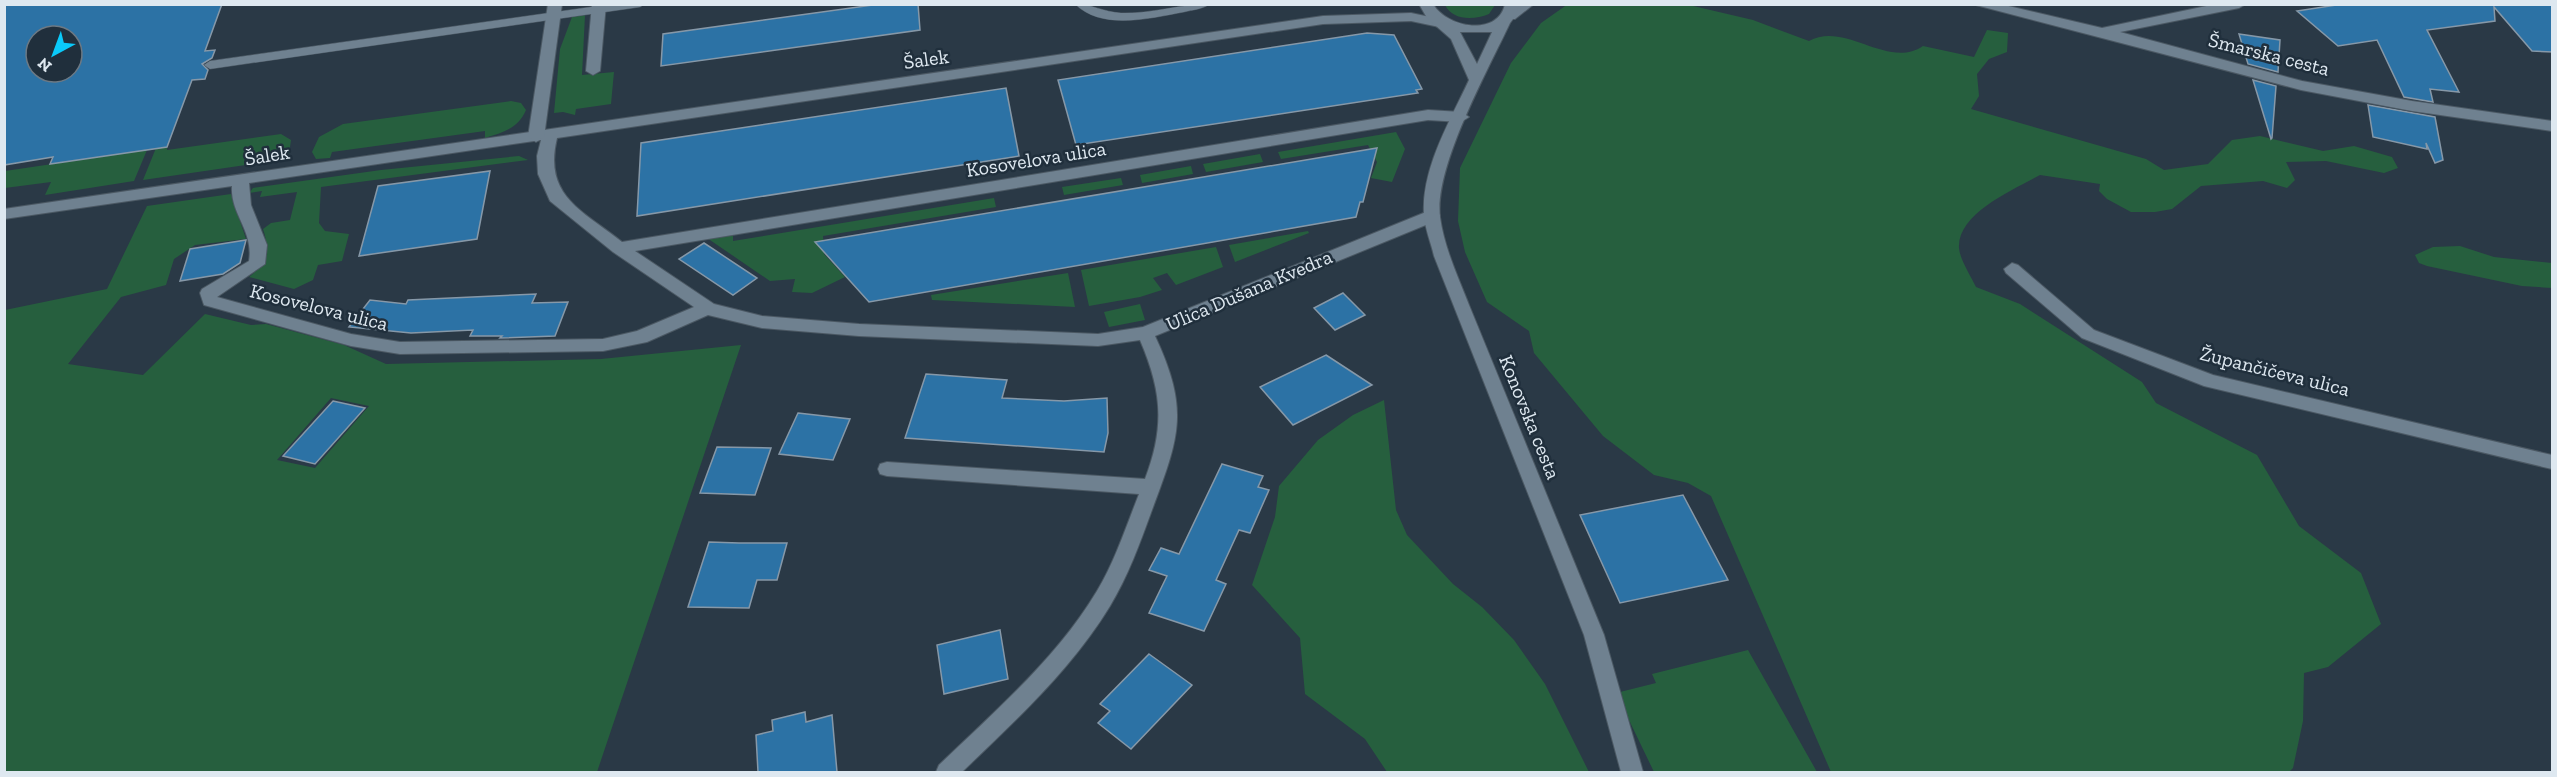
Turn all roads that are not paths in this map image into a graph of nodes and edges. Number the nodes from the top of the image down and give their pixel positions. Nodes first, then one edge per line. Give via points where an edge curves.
1 (640, 4) edge
2 (1080, 4) edge
3 (1205, 4) edge
4 (1389, 4) edge
5 (1426, 4) edge
6 (1527, 4) edge
7 (1979, 4) edge
8 (2239, 4) edge
9 (598, 8) edge
10 (554, 11) edge
11 (1508, 14) edge
12 (1323, 20) junction
13 (1444, 24) junction
14 (2103, 32) junction
15 (210, 65) dead end
16 (593, 71) dead end
17 (1476, 79) junction
18 (1461, 117) junction
19 (2553, 126) edge
20 (543, 136) junction
21 (241, 181) junction
22 (4, 214) edge
23 (1432, 216) junction
24 (618, 248) junction
25 (2012, 269) dead end
26 (708, 308) junction
27 (1145, 333) junction
28 (2553, 462) edge
29 (887, 469) dead end
30 (1150, 487) junction
31 (947, 772) edge
32 (1632, 772) edge

1 - 9 lane
2 - 3 lane via 1099,16 1115,17
4 - 12 street
5 - 13 street via 1428,11
6 - 11 street
7 - 14 street, Šmarska cesta
8 - 14 street
9 - 10 lane
9 - 16 street
10 - 15 lane
10 - 20 street
11 - 13 street via 1482,29
11 - 17 street, Konovska cesta
12 - 13 street via 1411,17
12 - 20 street, Šalek
13 - 17 street via 1457,37
14 - 19 street, Šmarska cesta via 2301,85
17 - 18 street, Konovska cesta
18 - 23 street, Konovska cesta via 1439,169
18 - 24 street, Kosovelova ulica via 1428,115
20 - 21 street, Šalek
20 - 24 street via 546,174 556,197
21 - 22 street, Šalek
21 - 26 street, Kosovelova ulica via 239,188 248,221 259,245 257,264 242,276 217,286 208,294 210,301 302,327 400,348 603,345 641,337
23 - 27 street, Ulica Dušana Kvedra
23 - 32 street, Konovska cesta via 1460,305 1594,635
24 - 26 street
25 - 28 street, Župančičeva ulica via 2088,334 2210,381
26 - 27 street via 762,322 859,330 1098,340
27 - 30 street, Ulica Dušana Kvedra via 1164,383 1169,422
29 - 30 street
30 - 31 street, Ulica Dušana Kvedra via 1128,551 1103,600 1074,641 1012,710

